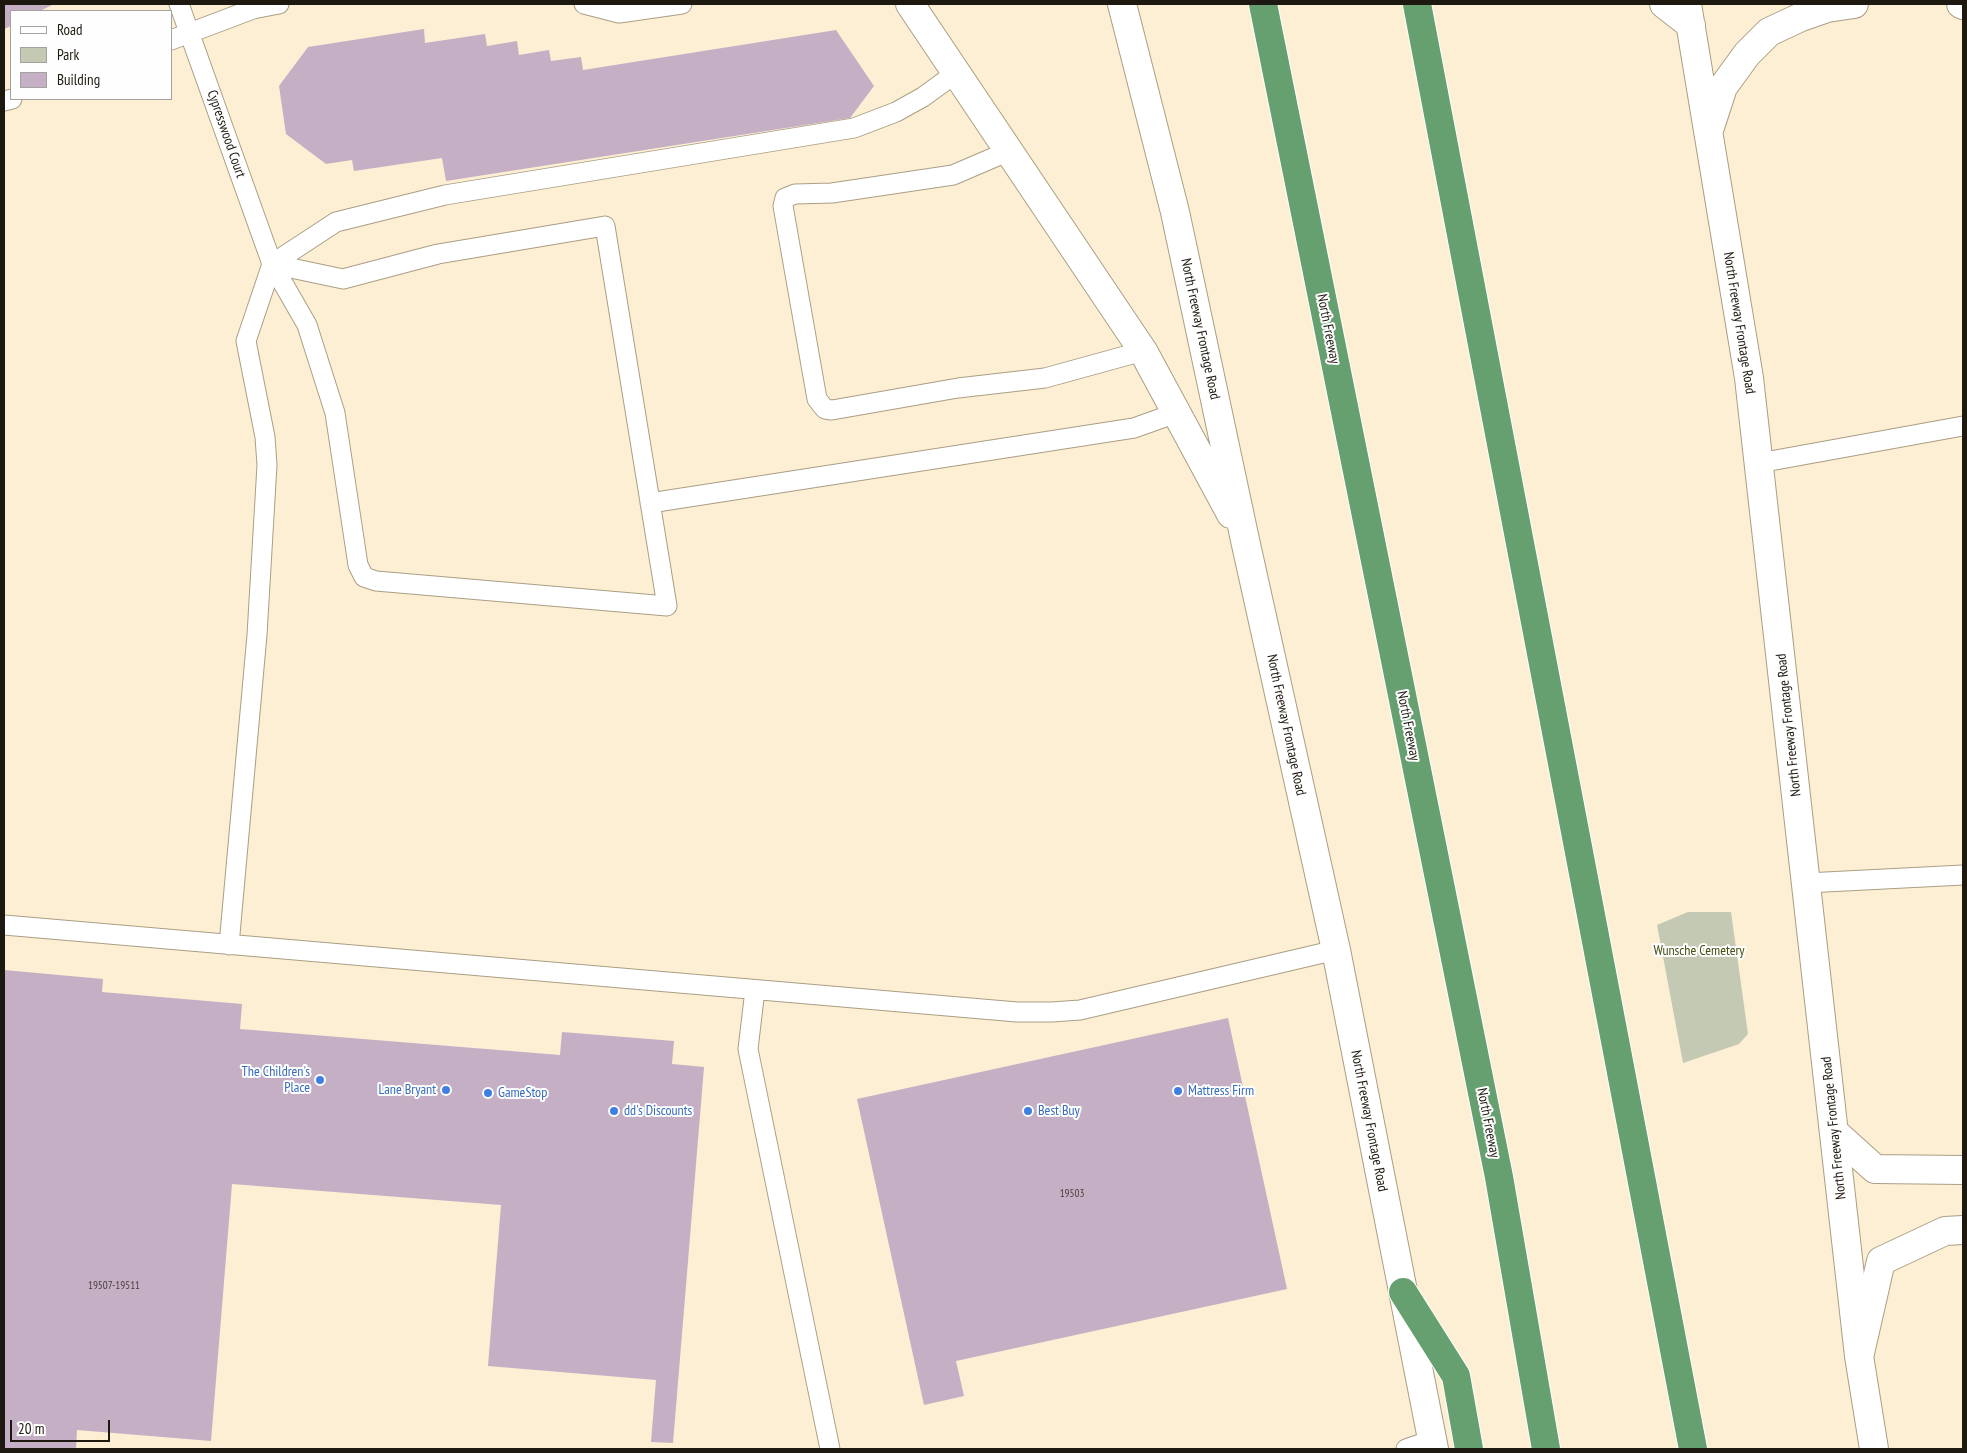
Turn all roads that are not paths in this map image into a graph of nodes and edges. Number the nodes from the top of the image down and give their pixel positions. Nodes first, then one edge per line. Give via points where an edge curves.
1 (179, 4) edge
2 (279, 4) edge
3 (584, 4) edge
4 (682, 4) edge
5 (910, 4) edge
6 (1122, 4) edge
7 (1263, 4) edge
8 (1417, 4) edge
9 (1664, 4) edge
10 (1854, 4) edge
11 (1689, 15) edge
12 (190, 32) junction
13 (172, 40) edge
14 (956, 73) junction
15 (1708, 131) junction
16 (1009, 151) junction
17 (272, 264) junction
18 (1143, 351) junction
19 (1176, 413) junction
20 (1963, 426) edge
21 (1759, 464) junction
22 (650, 503) junction
23 (1245, 540) junction
24 (1963, 875) edge
25 (1806, 883) junction
26 (4, 925) edge
27 (229, 945) junction
28 (1336, 950) junction
29 (755, 990) junction
30 (1834, 1132) junction
31 (1963, 1170) edge
32 (1963, 1230) edge
33 (1403, 1292) junction
34 (1859, 1356) junction
35 (1433, 1445) edge
36 (830, 1449) edge
37 (1406, 1449) edge
38 (1469, 1449) edge
39 (1546, 1449) edge
40 (1694, 1449) edge
41 (1874, 1449) edge

1 - 12 lane, Cypresswood Court
2 - 12 lane via 253,9
3 - 4 lane via 619,13
5 - 14 main road
6 - 23 main road, North Freeway Frontage Road via 1175,212
7 - 39 highway, North Freeway via 1499,1177
8 - 40 highway
9 - 11 main road
10 - 15 main road via 1827,8 1769,32 1747,54 1724,87
11 - 15 main road, North Freeway Frontage Road
12 - 13 lane
12 - 17 lane, Cypresswood Court
14 - 16 main road
14 - 17 lane via 896,112 854,128 445,195 336,222
15 - 21 main road, North Freeway Frontage Road via 1749,378
16 - 18 main road
16 - 18 lane via 953,175 832,193 795,194 785,198 783,206 817,399 825,409 832,410 958,388 1045,378
17 - 22 lane via 343,279 438,254 605,226
17 - 22 lane, Cypresswood Court via 306,325 335,413 358,565 364,577 376,581 666,606
17 - 27 lane via 246,341 265,438 267,465 257,635
18 - 19 main road
19 - 22 lane via 1134,428
19 - 23 main road
20 - 21 lane
21 - 25 main road, North Freeway Frontage Road
23 - 28 main road, North Freeway Frontage Road
24 - 25 lane
25 - 30 main road, North Freeway Frontage Road
26 - 27 lane
27 - 29 lane
28 - 29 lane via 1080,1010 1052,1012 1017,1012
28 - 33 main road, North Freeway Frontage Road
29 - 36 lane via 748,1049
30 - 31 main road via 1875,1169
30 - 34 main road, North Freeway Frontage Road
32 - 34 main road via 1945,1231 1881,1261
33 - 35 main road, North Freeway Frontage Road
33 - 38 highway via 1456,1376
34 - 41 main road, North Freeway Frontage Road
35 - 37 lane

